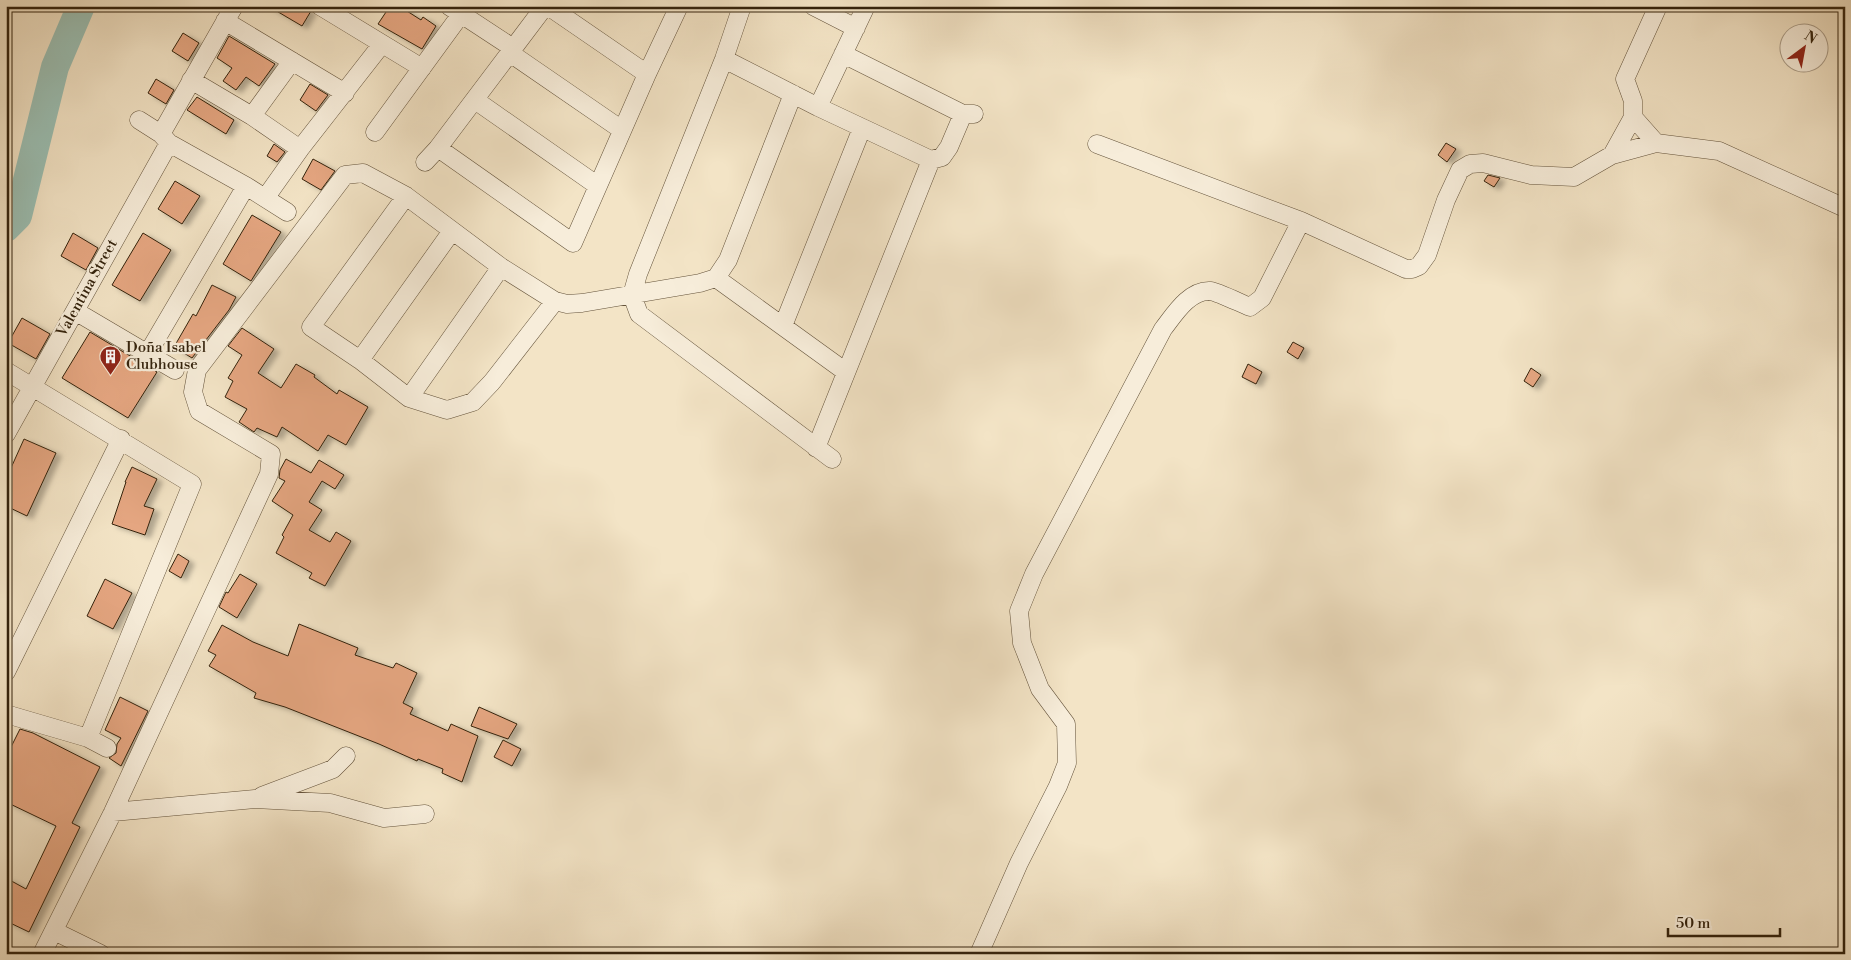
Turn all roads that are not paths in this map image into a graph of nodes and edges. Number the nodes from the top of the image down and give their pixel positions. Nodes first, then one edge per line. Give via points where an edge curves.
1 (320, 6) edge
2 (547, 6) edge
3 (679, 6) edge
4 (742, 6) edge
5 (813, 6) edge
6 (866, 6) edge
7 (1658, 6) edge
8 (459, 9) edge
9 (229, 14) edge
10 (856, 28) junction
11 (382, 44) junction
12 (511, 50) junction
13 (844, 54) junction
14 (724, 59) junction
15 (292, 61) junction
16 (422, 68) junction
17 (646, 74) junction
18 (191, 80) junction
19 (345, 93) junction
20 (793, 94) junction
21 (475, 100) junction
22 (818, 107) junction
23 (252, 116) junction
24 (1633, 116) junction
25 (139, 120) dead end
26 (862, 128) junction
27 (622, 130) junction
28 (375, 132) dead end
29 (165, 138) junction
30 (1656, 143) junction
31 (1097, 144) dead end
32 (438, 148) junction
33 (300, 149) junction
34 (1612, 155) junction
35 (931, 160) junction
36 (425, 162) dead end
37 (246, 186) junction
38 (598, 186) junction
39 (406, 196) junction
40 (266, 197) junction
41 (1845, 208) edge
42 (287, 212) dead end
43 (1301, 221) junction
44 (452, 231) junction
45 (501, 268) junction
46 (716, 278) junction
47 (632, 295) junction
48 (555, 301) junction
49 (75, 311) junction
50 (783, 326) junction
51 (148, 353) junction
52 (360, 360) junction
53 (175, 370) dead end
54 (6, 371) edge
55 (846, 372) junction
56 (32, 387) junction
57 (409, 398) junction
58 (6, 434) edge
59 (121, 439) junction
60 (816, 448) junction
61 (832, 459) dead end
62 (6, 672) edge
63 (6, 714) edge
64 (88, 738) junction
65 (107, 748) dead end
66 (346, 756) dead end
67 (255, 799) junction
68 (113, 812) junction
69 (425, 814) dead end
70 (54, 931) junction
71 (42, 954) edge
72 (101, 954) edge
73 (979, 954) edge

1 - 11 street
2 - 12 street
2 - 17 street
3 - 17 street
4 - 14 street
5 - 10 street
6 - 10 street
7 - 24 street via 1625,79 1633,101
8 - 12 street
8 - 16 street
9 - 15 street
9 - 18 street, Valentina Street
10 - 13 street
11 - 16 street
11 - 19 street
12 - 21 street
12 - 27 street
13 - 22 street
13 - 35 street via 969,114 942,157
14 - 20 street
14 - 47 street
15 - 19 street
15 - 23 street
16 - 28 street
17 - 27 street
18 - 23 street
18 - 29 street, Valentina Street
19 - 33 street
20 - 22 street
20 - 46 street via 728,260
21 - 32 street
21 - 38 street
22 - 26 street
23 - 33 street
24 - 30 street
24 - 34 street
25 - 29 street
26 - 35 street
26 - 50 street
27 - 38 street
29 - 37 street
29 - 49 street, Valentina Street
30 - 34 street
30 - 41 street via 1719,151
31 - 43 street
32 - 36 street
32 - 38 street via 573,242
33 - 40 street
34 - 43 street via 1574,177 1531,175 1483,163 1470,164 1460,170 1427,255 1419,266 1412,269
35 - 55 street
37 - 40 street
37 - 51 street
39 - 44 street
39 - 52 street via 311,327
39 - 68 street via 363,173 345,175 197,370 192,392 199,410 271,454 269,474
40 - 42 street
43 - 73 street via 1262,298 1250,306 1211,291 1200,292 1188,299 1163,329 1034,574 1019,611 1022,643 1040,689 1066,724 1067,763
44 - 45 street
44 - 52 street
45 - 48 street
45 - 57 street
46 - 47 street
46 - 50 street
47 - 48 street via 582,303
47 - 60 street via 640,314
48 - 57 street via 473,402 447,410
49 - 51 street
49 - 56 street, Valentina Street
50 - 55 street
51 - 53 street
52 - 57 street
54 - 56 street
55 - 60 street
56 - 58 street, Valentina Street
56 - 59 street
59 - 62 street
59 - 64 street via 192,484
60 - 61 street
63 - 64 street
64 - 65 street
66 - 67 street via 333,769
67 - 68 street
67 - 69 street via 330,803 384,818
68 - 70 street
70 - 71 street
70 - 72 street

